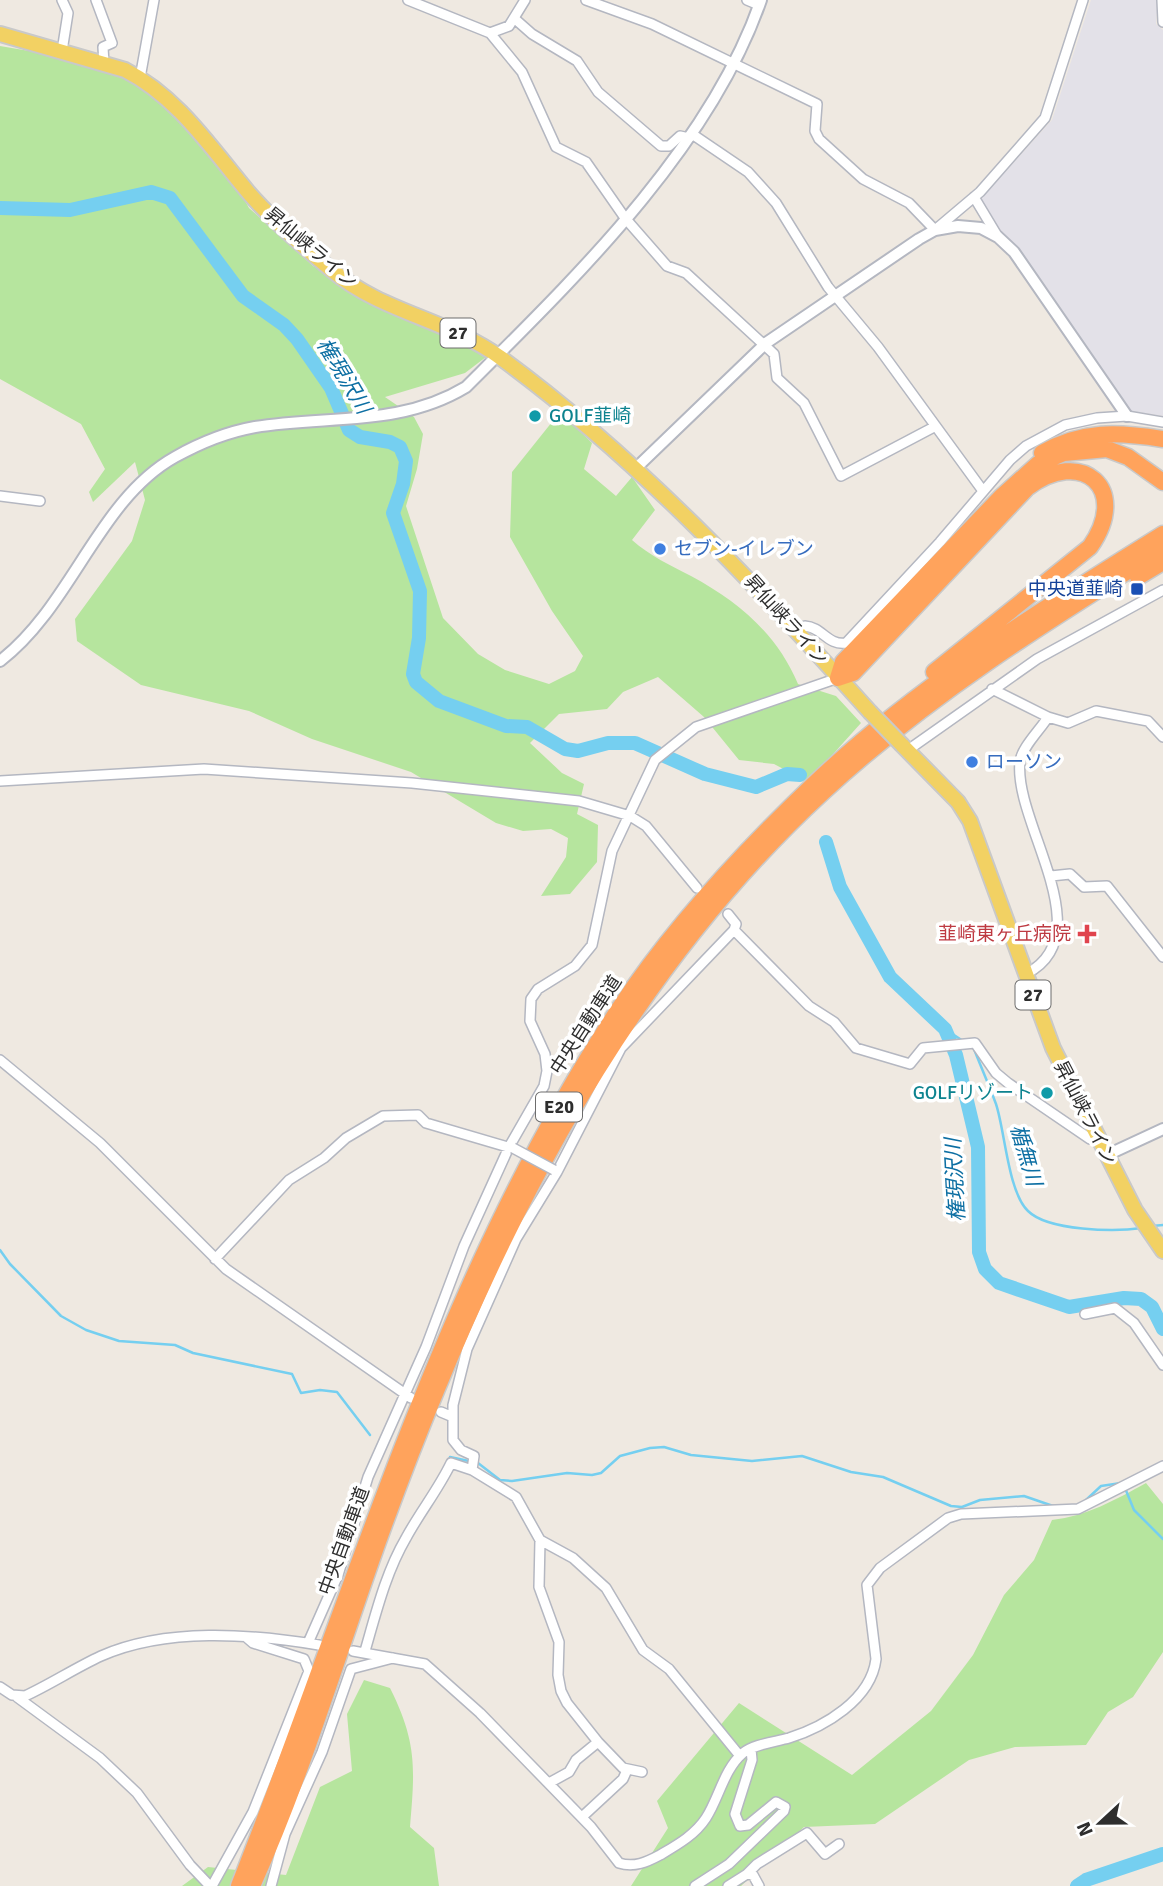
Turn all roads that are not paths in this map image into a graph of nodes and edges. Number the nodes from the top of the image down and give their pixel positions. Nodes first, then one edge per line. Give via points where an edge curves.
1 (62, 0) edge
2 (96, 0) edge
3 (154, 0) edge
4 (408, 0) edge
5 (586, 0) edge
6 (747, 0) edge
7 (1083, 0) edge
8 (1162, 0) edge
9 (523, 1) edge
10 (760, 2) edge
11 (515, 19) junction
12 (1163, 22) edge
13 (490, 33) junction
14 (0, 34) edge
15 (62, 51) junction
16 (104, 64) junction
17 (735, 64) junction
18 (140, 78) junction
19 (691, 136) junction
20 (974, 197) junction
21 (625, 218) junction
22 (935, 230) junction
23 (998, 237) junction
24 (835, 295) junction
25 (766, 343) junction
26 (498, 356) junction
27 (1128, 416) junction
28 (1163, 422) edge
29 (934, 427) junction
30 (1163, 439) edge
31 (634, 470) junction
32 (1163, 482) edge
33 (983, 491) junction
34 (1163, 495) edge
35 (0, 496) edge
36 (40, 501) dead end
37 (1163, 534) edge
38 (1163, 549) edge
39 (1163, 562) edge
40 (1163, 590) edge
41 (917, 597) junction
42 (799, 632) junction
43 (0, 661) edge
44 (838, 678) junction
45 (992, 689) junction
46 (928, 705) junction
47 (1048, 717) junction
48 (1163, 737) edge
49 (859, 744) junction
50 (905, 748) junction
51 (0, 781) edge
52 (631, 816) junction
53 (1051, 876) junction
54 (697, 888) dead end
55 (728, 914) dead end
56 (734, 930) junction
57 (1163, 957) edge
58 (1026, 974) junction
59 (0, 1060) edge
60 (1163, 1129) edge
61 (1097, 1139) junction
62 (511, 1148) junction
63 (1107, 1155) junction
64 (555, 1171) junction
65 (1163, 1251) edge
66 (215, 1259) junction
67 (1085, 1314) dead end
68 (1163, 1365) edge
69 (408, 1395) junction
70 (441, 1412) dead end
71 (453, 1417) junction
72 (1163, 1466) edge
73 (472, 1470) junction
74 (540, 1541) junction
75 (246, 1637) junction
76 (308, 1643) junction
77 (319, 1645) dead end
78 (353, 1651) dead end
79 (365, 1651) junction
80 (395, 1657) junction
81 (0, 1687) edge
82 (17, 1697) junction
83 (598, 1742) junction
84 (751, 1749) junction
85 (740, 1756) junction
86 (627, 1770) junction
87 (642, 1772) dead end
88 (549, 1783) junction
89 (582, 1817) junction
90 (839, 1844) dead end
91 (747, 1874) junction
92 (211, 1886) edge
93 (239, 1886) edge
94 (251, 1886) edge
95 (271, 1886) edge
96 (695, 1886) edge
97 (727, 1886) edge
98 (759, 1886) edge

1 - 15 street via 68,13
2 - 16 street via 112,43 103,47
3 - 18 street
4 - 13 street
5 - 17 street via 652,24
6 - 10 street
7 - 20 street via 1045,118
8 - 12 street
9 - 11 street
10 - 17 street
11 - 13 street via 503,30
11 - 19 street via 577,61 598,92 661,146
13 - 21 street via 522,72 556,147 586,162
14 - 15 main road, 昇仙峡ライン / 27
15 - 16 main road, 昇仙峡ライン / 27
16 - 18 main road, 昇仙峡ライン / 27
17 - 19 street
17 - 22 street via 817,104 815,131 819,139 863,179 909,204
18 - 26 main road, 昇仙峡ライン / 27 via 203,135 259,204 334,272 379,300 444,325
19 - 21 street
19 - 24 street via 759,182
20 - 22 street
20 - 23 street
21 - 25 street via 667,266 686,272
21 - 26 street
22 - 23 street via 981,228
22 - 24 street
23 - 27 street via 1014,252
24 - 25 street
24 - 29 street
25 - 29 street via 774,354 777,378 804,403 841,476
25 - 31 street
26 - 31 main road, 昇仙峡ライン / 27
26 - 43 street via 466,387 429,407 254,427 223,435 154,471 133,492 42,620
27 - 28 street
27 - 33 street via 1072,424 1041,435 1010,460
29 - 33 street
30 - 41 highway via 1110,432 1082,435 1028,461
31 - 42 main road, 昇仙峡ライン / 27 via 718,547
32 - 41 highway via 1128,457 1107,449 1064,453 1038,464 1000,497
33 - 42 street via 846,643 834,643 812,626
34 - 41 highway via 1128,467 1106,458 1061,460 1017,488
35 - 36 street
37 - 49 highway, 中央自動車道 / E20 via 992,640
38 - 46 highway, 中央自動車道 / E20 via 1044,622
39 - 46 highway
40 - 45 street
41 - 44 highway via 843,662
41 - 49 highway via 1044,475 1075,471 1092,478 1102,491 1106,519 1090,547 914,688
42 - 44 main road, 昇仙峡ライン / 27
44 - 50 main road, 昇仙峡ライン / 27, bridge
44 - 52 street via 696,727 655,760
45 - 47 street
45 - 50 street via 955,719
46 - 94 highway, 中央自動車道 / E20 via 822,792 747,871 671,958 590,1079 505,1237 460,1339 384,1524 304,1755
47 - 48 street via 1068,723 1096,711 1148,721
47 - 53 street via 1020,759 1020,772 1032,828
49 - 93 highway, 中央自動車道 / E20 via 774,823 661,951 620,1007 545,1132 475,1272 383,1493
50 - 58 main road, 昇仙峡ライン / 27 via 958,802 970,821
51 - 52 street via 204,769 557,798
52 - 54 street via 654,835
52 - 62 street via 612,851 592,945 575,967 538,989 531,999 530,1021 545,1054 547,1072
53 - 57 street via 1070,874 1084,887 1107,886
53 - 58 street via 1057,907 1055,942 1045,962
55 - 56 street via 736,924
56 - 61 street via 856,1048 910,1064 923,1048 969,1042 982,1049 1008,1083 1090,1139
56 - 64 street via 621,1048
58 - 61 main road, 昇仙峡ライン / 27 via 1053,1048
59 - 66 street via 100,1143
60 - 63 street
61 - 63 main road, 昇仙峡ライン / 27
62 - 64 street, bridge
62 - 66 street via 426,1123 418,1115 383,1116 289,1180
62 - 69 street via 459,1259
63 - 65 main road, 昇仙峡ライン / 27 via 1135,1210
64 - 71 street via 516,1239 480,1317 467,1349
66 - 69 street via 291,1317
67 - 68 street via 1115,1308 1134,1323
69 - 76 street via 368,1477 338,1575
70 - 71 street
71 - 73 street via 453,1440 474,1456
72 - 84 street via 1078,1509 961,1514 933,1526 880,1568 867,1585 875,1669 855,1699 813,1729
73 - 74 street via 516,1497
73 - 79 street via 451,1463 405,1538 379,1600
74 - 83 street via 540,1587 559,1642 561,1691
74 - 85 street via 573,1558 606,1588 643,1650 669,1669
75 - 76 street
75 - 82 street via 194,1637 122,1649
75 - 92 street via 304,1659 309,1671 253,1812
76 - 77 street
78 - 79 street
79 - 80 street
80 - 88 street via 425,1664
80 - 95 street via 351,1669 323,1752 285,1834
81 - 82 street
82 - 92 street via 100,1758 137,1793
83 - 86 street
83 - 88 street via 569,1772
84 - 85 street
84 - 96 street via 737,1822 748,1825 776,1802 784,1811 729,1864
85 - 89 street via 705,1820 690,1836 641,1864 620,1863
86 - 87 street
86 - 89 street
88 - 89 street
90 - 91 street via 825,1854 807,1833
91 - 97 street
91 - 98 street via 753,1875

